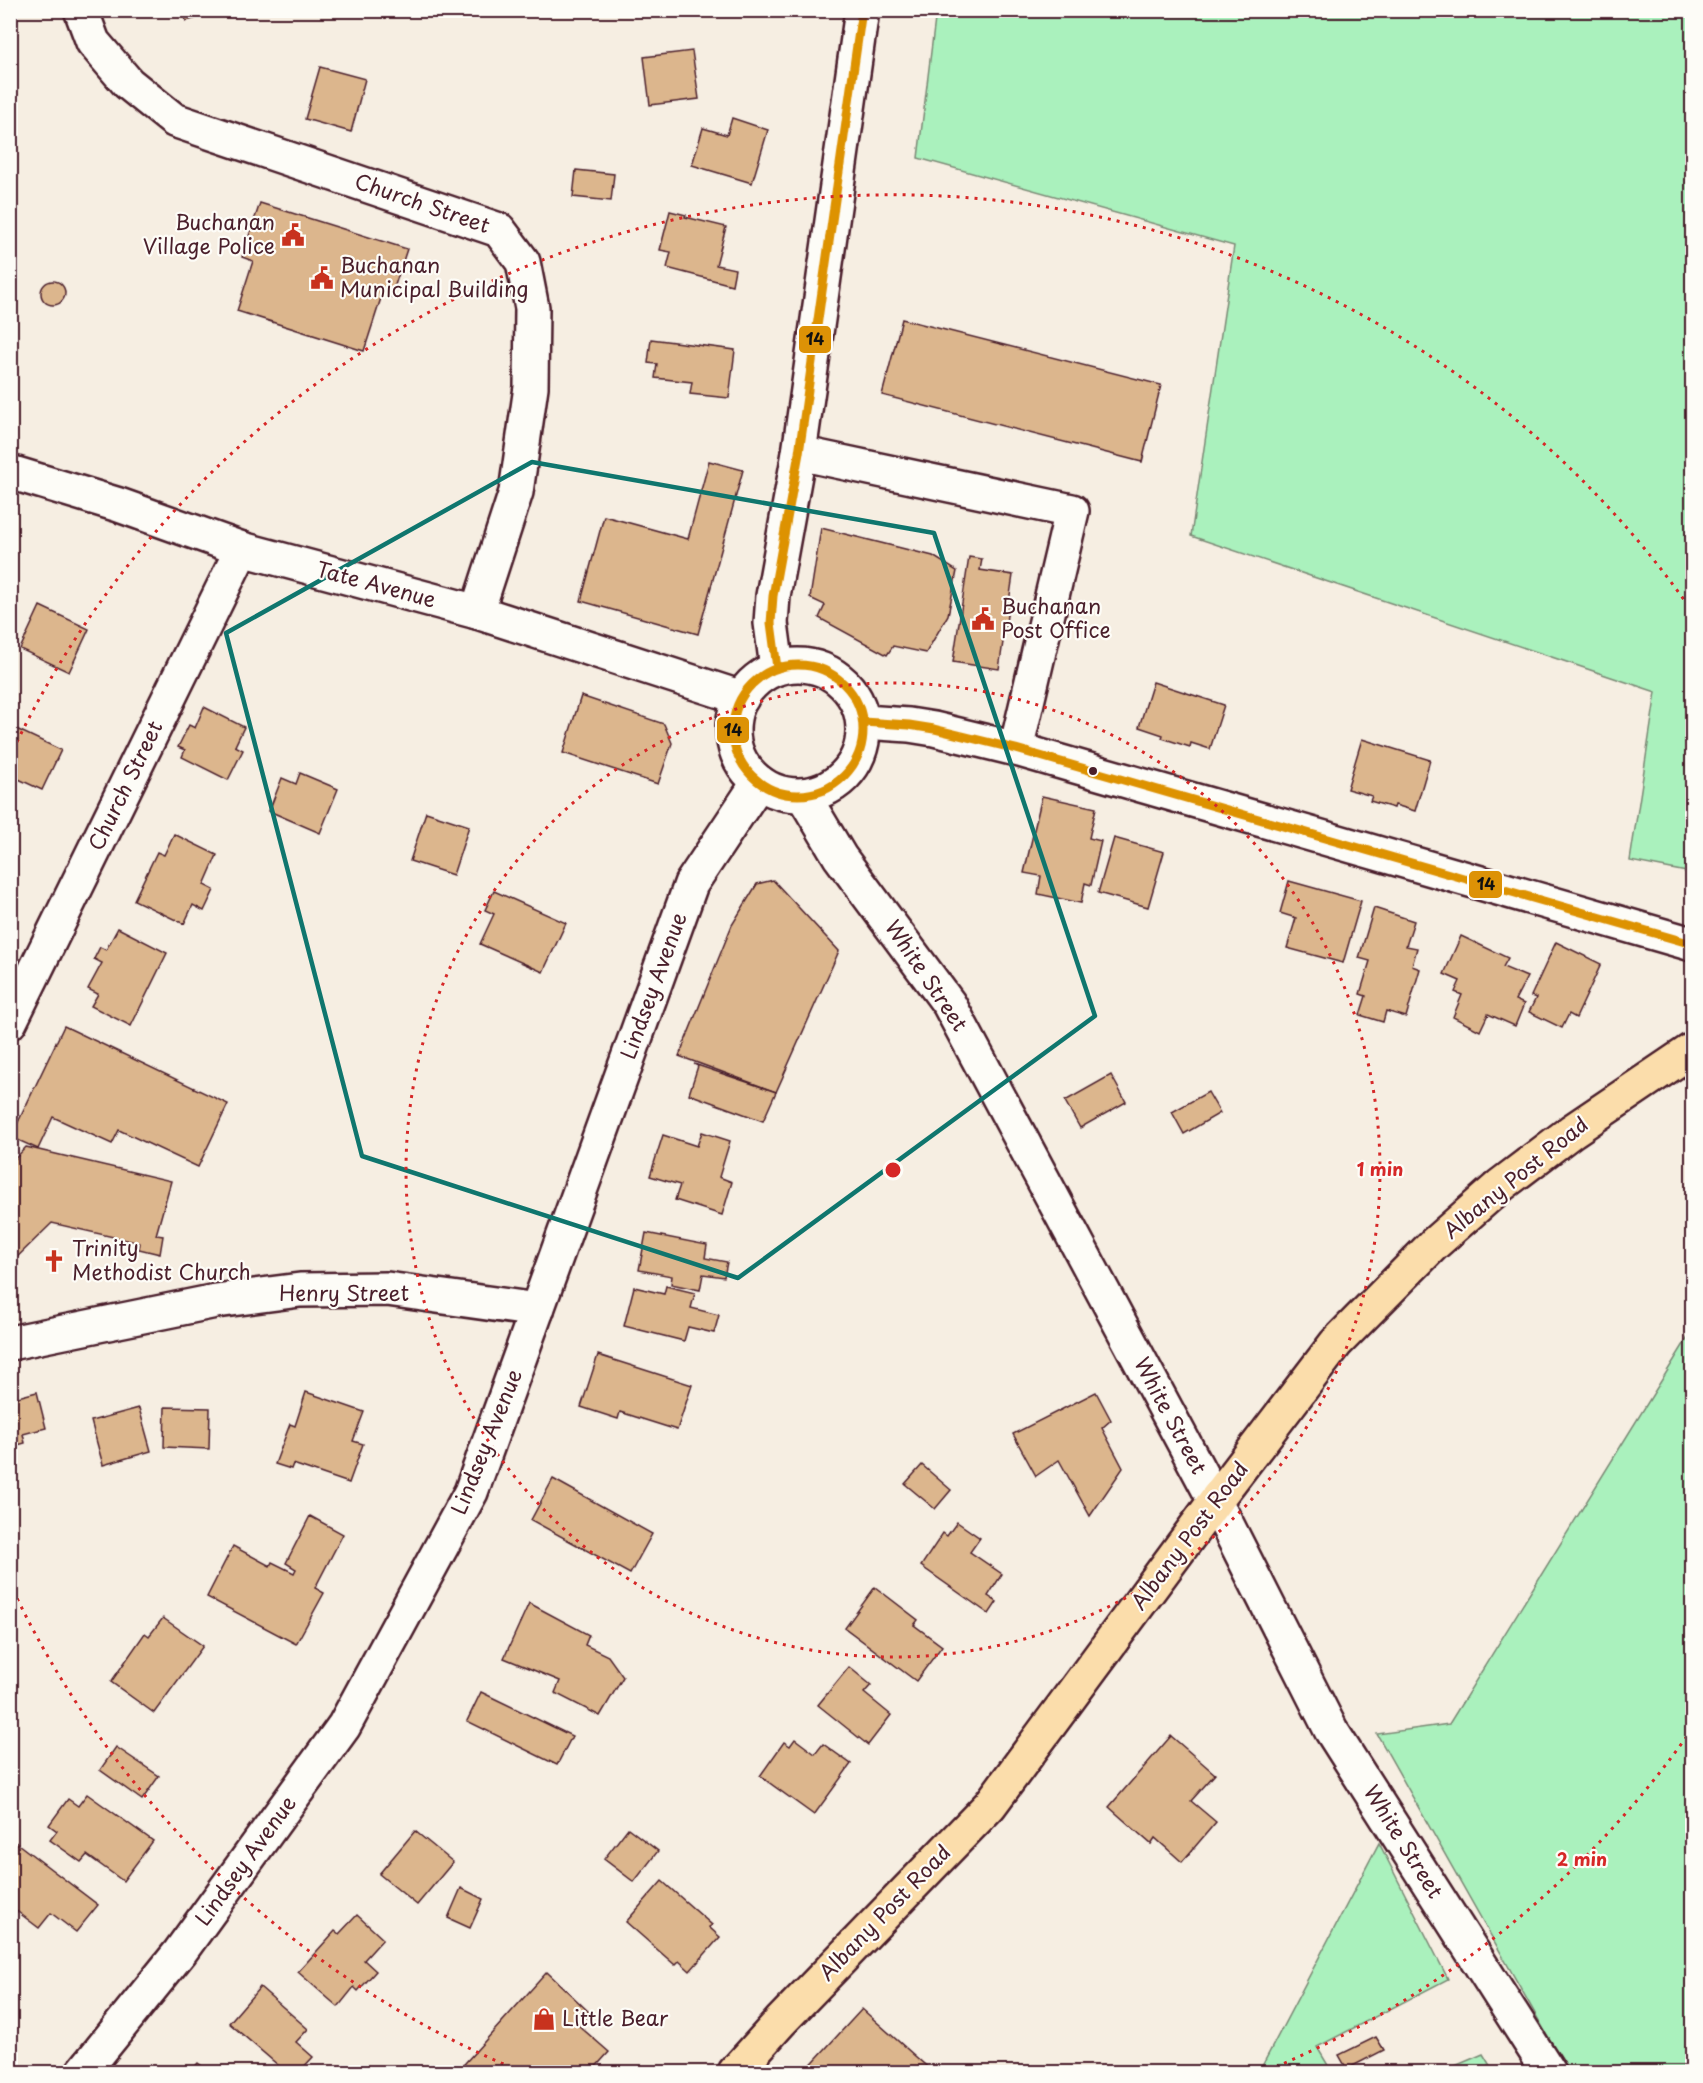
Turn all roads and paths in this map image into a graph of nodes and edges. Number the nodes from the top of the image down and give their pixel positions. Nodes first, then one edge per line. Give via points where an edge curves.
1 (81, 10) edge
2 (862, 10) edge
3 (799, 453) junction
4 (10, 472) edge
5 (242, 549) junction
6 (477, 612) junction
7 (777, 668) junction
8 (742, 698) junction
9 (863, 722) junction
10 (1016, 748) junction
11 (759, 782) junction
12 (803, 795) junction
13 (1692, 944) edge
14 (10, 1022) edge
15 (1692, 1050) edge
16 (537, 1310) junction
17 (10, 1343) edge
18 (1215, 1501) junction
19 (83, 2073) edge
20 (735, 2073) edge
21 (1549, 2073) edge

1 - 6 street, Church Street via 93,42 128,83 174,120 499,230 523,262 532,309 531,387 516,492
2 - 3 street
3 - 7 street via 773,596 771,623
3 - 10 street via 1072,511
4 - 5 street, Tate Avenue
5 - 6 street, Tate Avenue
5 - 14 street, Church Street
6 - 8 street, Tate Avenue
7 - 8 street via 755,682
7 - 9 street via 805,665 832,674 853,695
8 - 11 street via 734,723 737,752
9 - 10 street via 934,729
9 - 12 street via 861,747 849,771 830,787
10 - 13 street
11 - 12 street via 780,793
11 - 16 street, Lindsey Avenue via 691,884
12 - 18 street, White Street via 840,857 950,1004
15 - 18 main road, Albany Post Road via 1572,1131 1501,1185 1434,1244 1336,1343
16 - 17 street, Henry Street via 387,1289 300,1290 216,1301
16 - 19 street, Lindsey Avenue via 471,1492 344,1726 180,1952
18 - 20 main road, Albany Post Road via 990,1805 781,2020
18 - 21 street, White Street via 1331,1730

